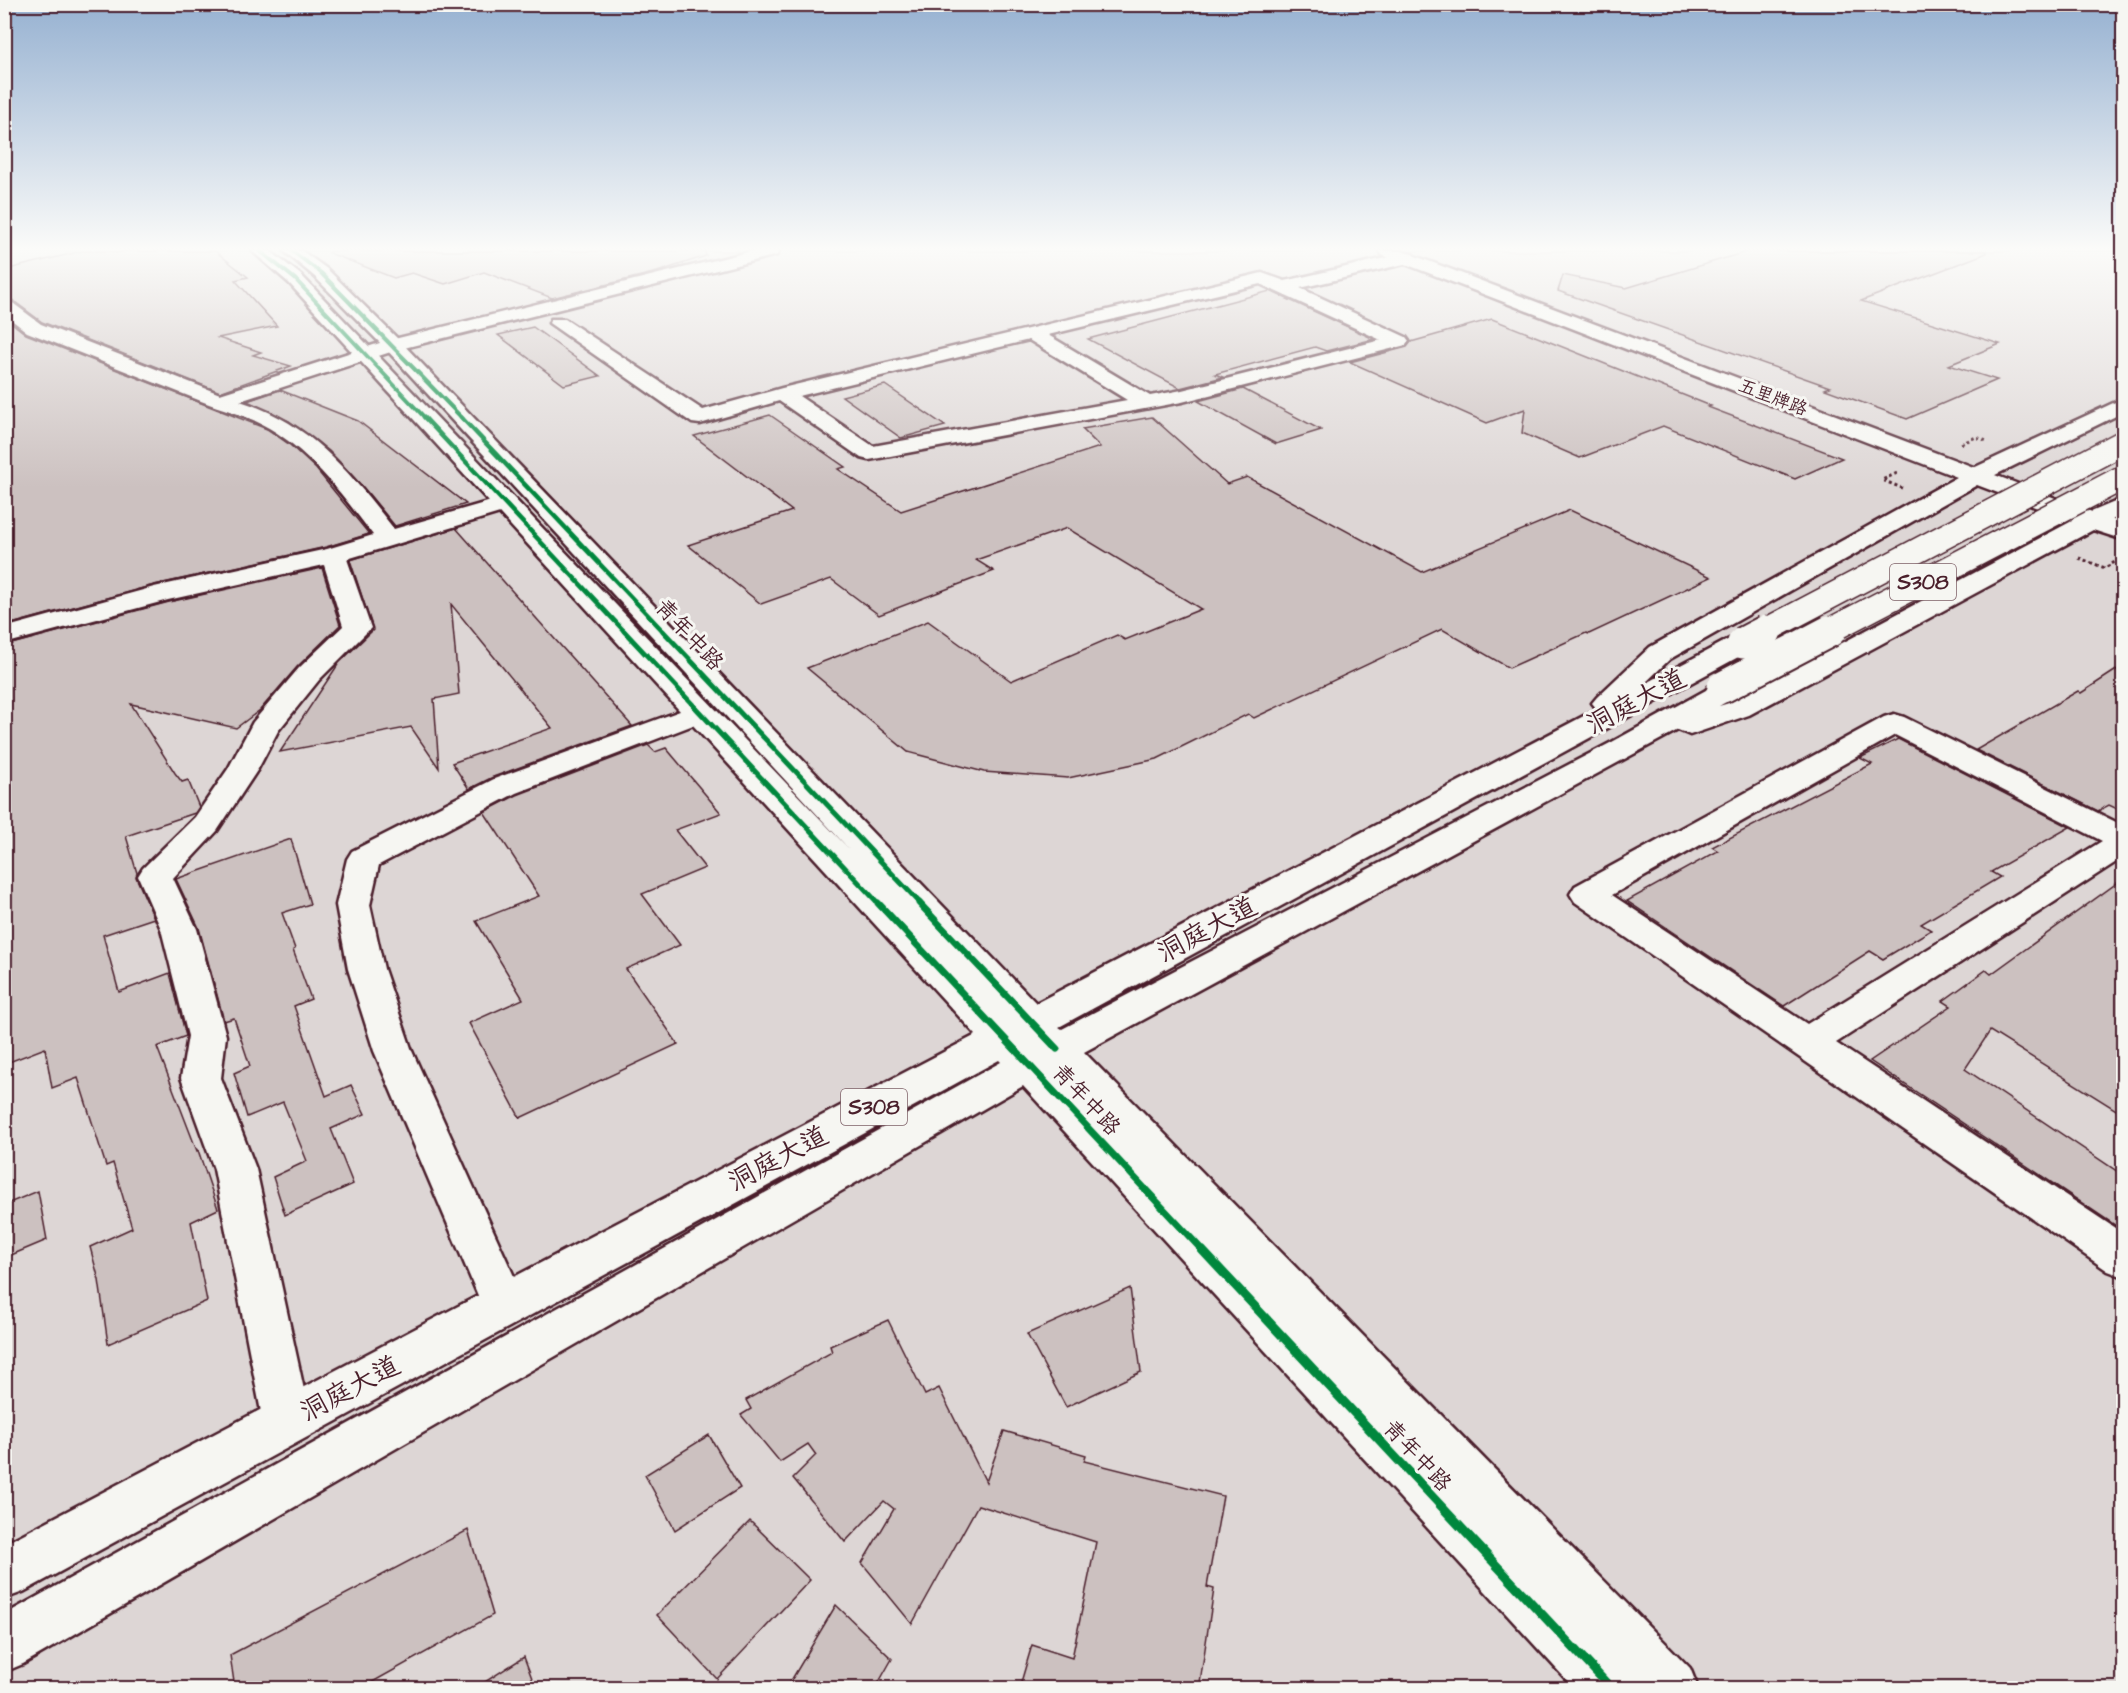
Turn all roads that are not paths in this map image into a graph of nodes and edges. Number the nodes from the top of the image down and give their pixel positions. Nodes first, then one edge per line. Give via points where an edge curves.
1 (39, 330) edge
2 (355, 330) edge
3 (364, 330) edge
4 (457, 330) edge
5 (568, 330) edge
6 (1048, 330) edge
7 (1375, 330) edge
8 (1605, 330) edge
9 (1032, 334) junction
10 (379, 350) junction
11 (782, 394) junction
12 (219, 401) junction
13 (1146, 402) junction
14 (2124, 404) edge
15 (2124, 442) edge
16 (1982, 472) junction
17 (2124, 477) edge
18 (504, 504) junction
19 (2110, 516) edge
20 (2124, 533) edge
21 (389, 539) junction
22 (333, 555) junction
23 (4, 636) edge
24 (699, 713) junction
25 (1577, 732) junction
26 (1623, 748) junction
27 (2124, 840) edge
28 (1030, 1043) junction
29 (1807, 1043) junction
30 (2124, 1258) edge
31 (504, 1305) junction
32 (287, 1422) junction
33 (4, 1573) edge
34 (4, 1645) edge
35 (1611, 1689) edge
36 (1670, 1689) edge

1 - 12 main road
2 - 10 main road, 青年中路
3 - 10 main road, 青年中路
4 - 10 main road
5 - 11 main road via 700,418
6 - 9 main road
7 - 13 main road via 1399,341
8 - 16 main road, 五里牌路
9 - 11 main road
9 - 13 main road
10 - 12 main road
10 - 18 main road, 青年中路
10 - 28 main road, 青年中路
11 - 13 main road via 869,453
12 - 21 main road via 264,417 298,438 330,466
14 - 16 main road
15 - 25 main road, 洞庭大道 / S308, bridge
16 - 19 main road, 五里牌路
16 - 25 main road via 1660,653
17 - 26 main road, 洞庭大道 / S308, bridge via 1723,687 1716,696
18 - 21 main road
18 - 24 main road, 青年中路
19 - 20 main road, 五里牌路
19 - 26 main road via 1739,709
21 - 22 main road
22 - 23 main road via 164,593
22 - 32 main road via 357,628 309,674 264,728 243,769 206,824 155,876 179,929 207,1036 201,1078 235,1169
24 - 28 main road, 青年中路
24 - 31 main road via 505,786 364,859 353,905 366,969 393,1051
25 - 28 main road, 洞庭大道 / S308
26 - 28 main road, 洞庭大道 / S308
27 - 29 main road
27 - 29 main road via 1894,723 1587,894
28 - 31 main road, 洞庭大道 / S308
28 - 34 main road, 洞庭大道 / S308
28 - 35 main road, 青年中路
28 - 36 main road
29 - 30 main road
31 - 32 main road, 洞庭大道 / S308
32 - 33 main road, 洞庭大道 / S308

